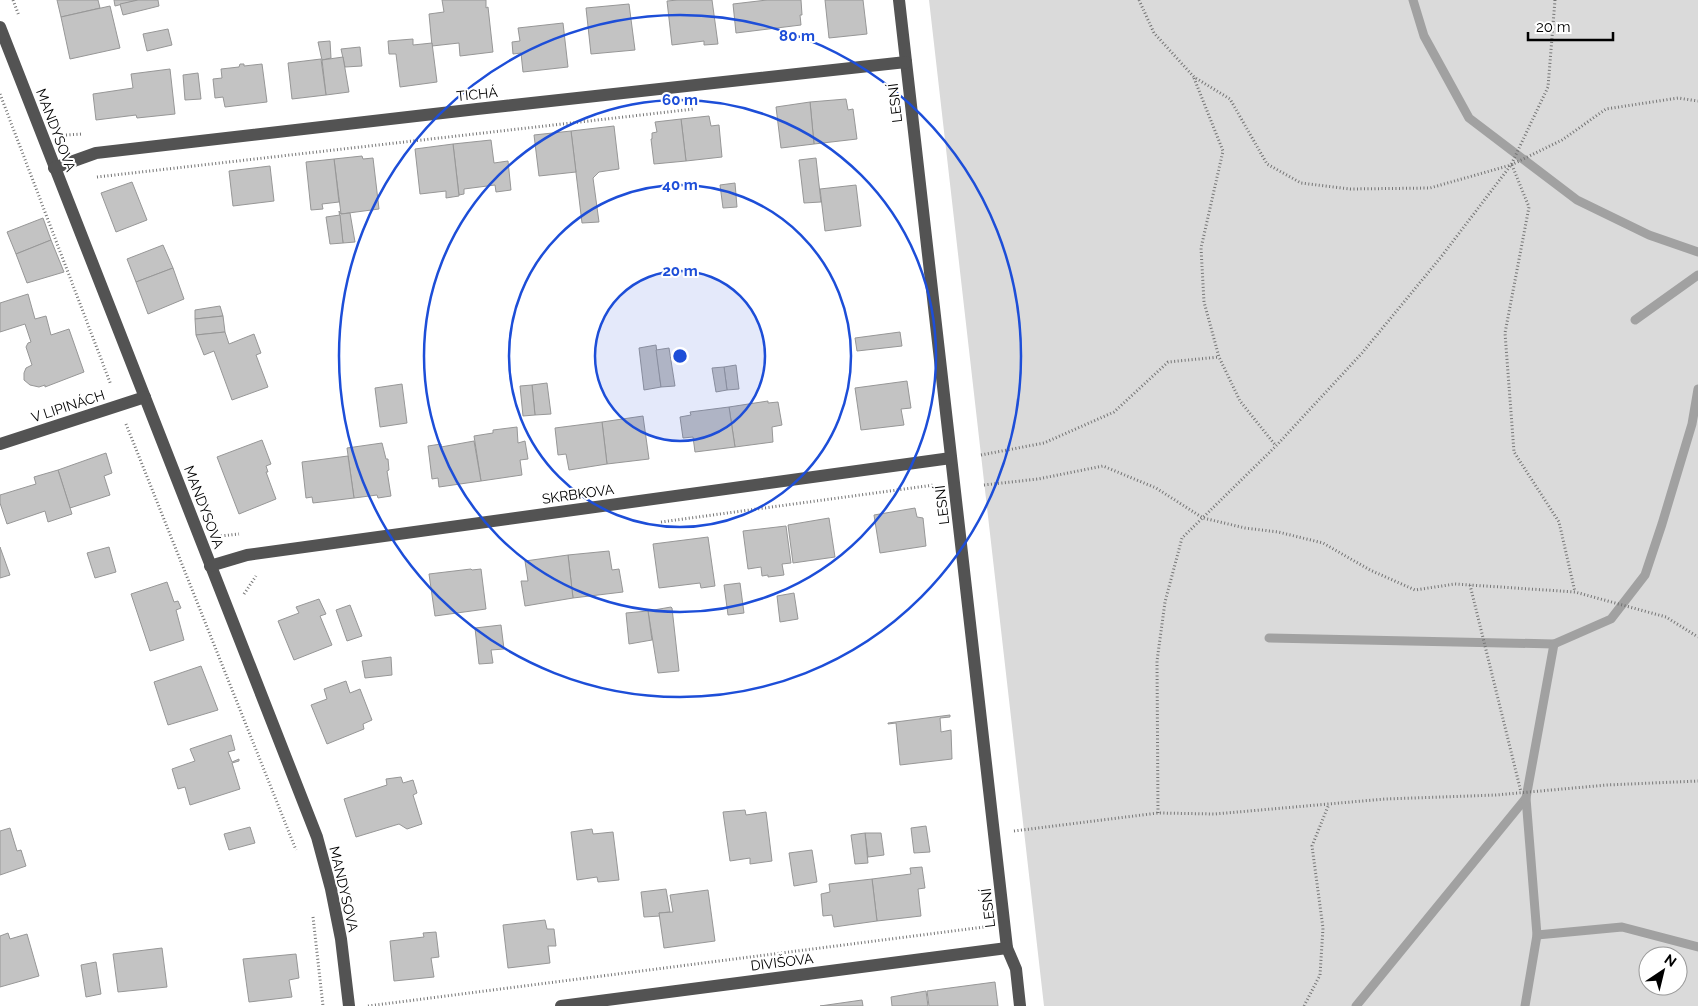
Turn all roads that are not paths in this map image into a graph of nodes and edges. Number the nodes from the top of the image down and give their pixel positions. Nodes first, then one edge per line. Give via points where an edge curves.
1 (899, 0) edge
2 (0, 27) edge
3 (906, 62) junction
4 (54, 168) junction
5 (145, 397) junction
6 (0, 444) edge
7 (951, 458) junction
8 (210, 566) junction
9 (1007, 948) junction
10 (348, 1006) edge
11 (561, 1006) edge
12 (1020, 1006) edge

1 - 3 street, LESNÍ
2 - 4 street, MANDYSOVA
3 - 4 street, TICHÁ via 96,154
3 - 7 street, LESNÍ
4 - 5 street, MANDYSOVA
5 - 6 street, V LIPINÁCH
5 - 8 street, MANDYSOVA
7 - 8 street, SKRBKOVA via 247,555
7 - 9 street, LESNÍ
8 - 10 street, MANDYSOVA via 317,837 332,889
9 - 11 street, DIVIŠOVA
9 - 12 street, LESNÍ via 1016,969

